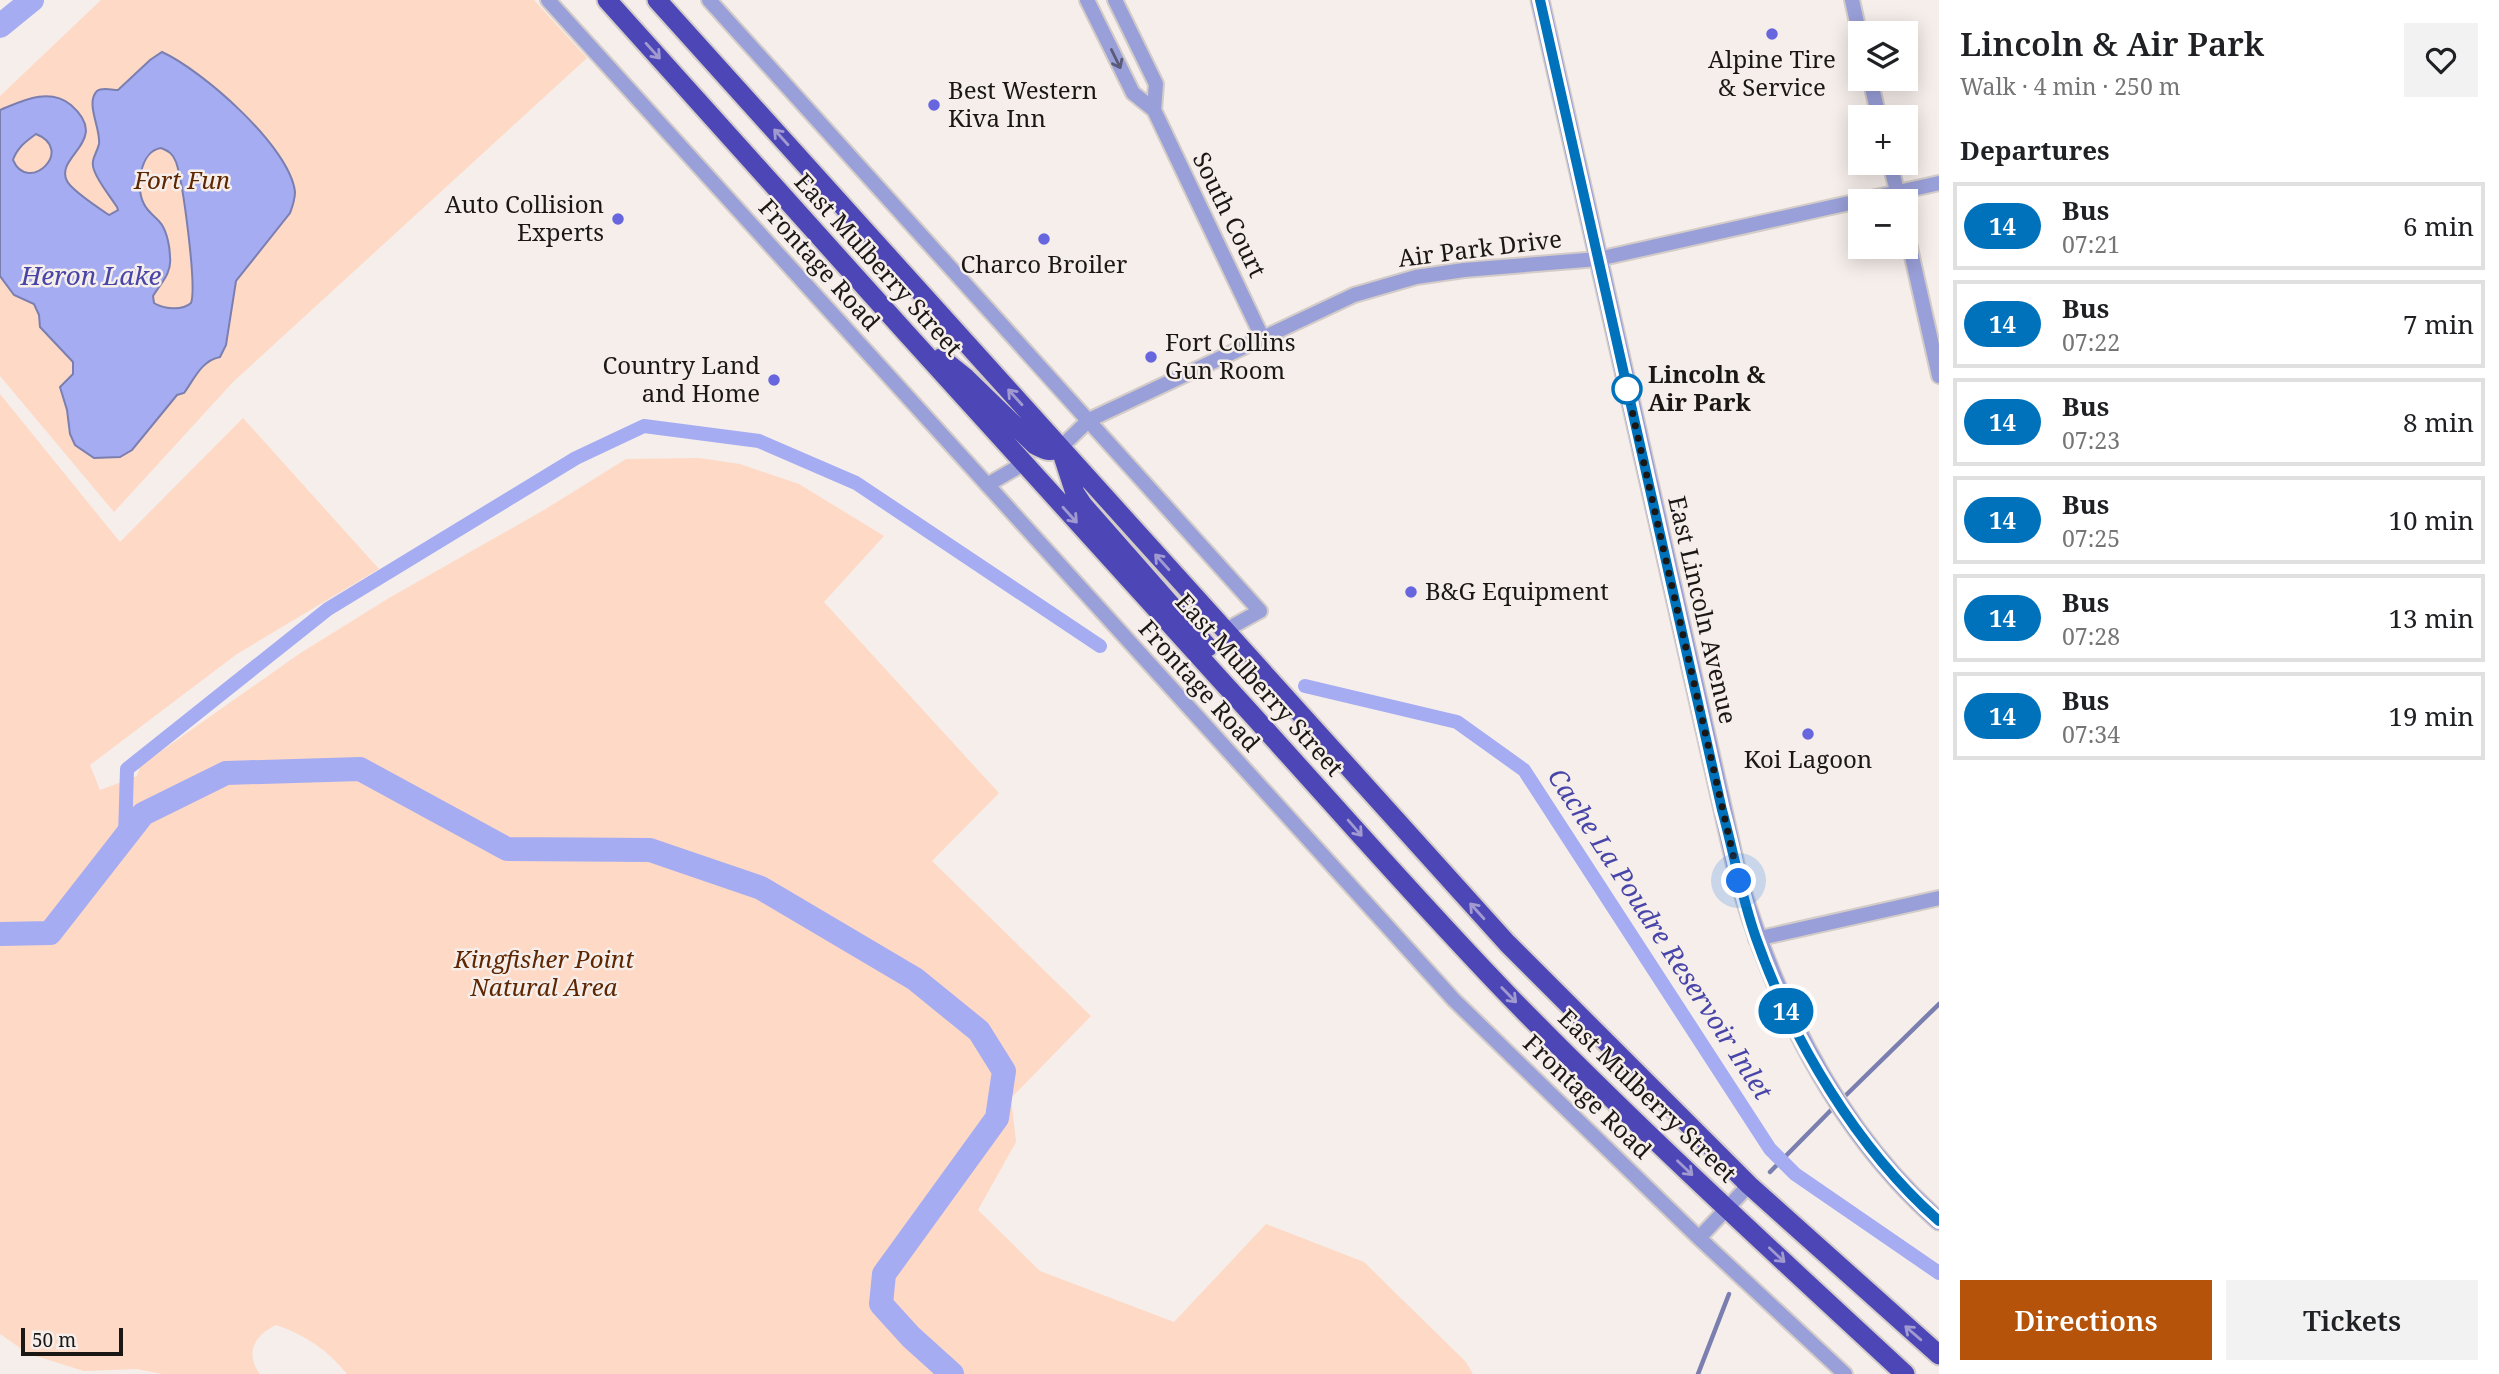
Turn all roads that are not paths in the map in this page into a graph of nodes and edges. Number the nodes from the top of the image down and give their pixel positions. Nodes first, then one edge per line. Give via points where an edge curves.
1 (548, 0) edge
2 (607, 0) edge
3 (657, 0) edge
4 (709, 0) edge
5 (1087, 0) edge
6 (1115, 0) edge
7 (1540, 0) edge
8 (1852, 0) edge
9 (1857, 21) edge
10 (1154, 110) junction
11 (1939, 183) edge
12 (1918, 190) edge
13 (1848, 207) edge
14 (1598, 259) junction
15 (1913, 259) edge
16 (892, 317) junction
17 (1263, 339) junction
18 (1939, 376) edge
19 (1089, 420) junction
20 (1060, 448) junction
21 (1024, 464) junction
22 (987, 485) junction
23 (1224, 631) junction
24 (1337, 807) junction
25 (1939, 898) edge
26 (1756, 939) junction
27 (1749, 1185) junction
28 (1727, 1209) junction
29 (1939, 1221) edge
30 (1699, 1238) junction
31 (1939, 1355) edge
32 (1845, 1374) edge
33 (1905, 1374) edge

1 - 22 street, Frontage Road
2 -> 16 highway, East Mulberry Street
20 -> 3 highway, East Mulberry Street
4 - 19 street
5 -> 10 street, South Court via 1133,93
6 - 10 street, South Court via 1156,84
7 - 14 street, East Lincoln Avenue
8 - 9 street
10 - 17 street, South Court
11 - 12 street, Air Park Drive
13 - 14 street, Air Park Drive
14 - 17 street, Air Park Drive via 1416,277 1353,295
14 - 26 street, East Lincoln Avenue via 1736,870
15 - 18 street
16 - 20 highway via 966,378 1035,445 1053,451
16 - 21 highway, East Mulberry Street
17 - 19 street, Air Park Drive
19 - 20 street, Air Park Drive
19 - 23 street via 1260,611
23 -> 20 highway, East Mulberry Street
20 - 24 highway via 1083,505 1237,679
21 - 22 street
21 -> 24 highway, East Mulberry Street
22 - 30 street, Frontage Road via 1445,990
27 -> 23 highway, East Mulberry Street via 1507,943
24 -> 28 highway, East Mulberry Street via 1516,1002
25 - 26 street
26 - 29 street, East Lincoln Avenue via 1788,1015 1838,1101 1879,1158
27 - 28 street
31 -> 27 highway, East Mulberry Street
28 - 30 street
28 -> 33 highway, East Mulberry Street
30 - 32 street, Frontage Road

